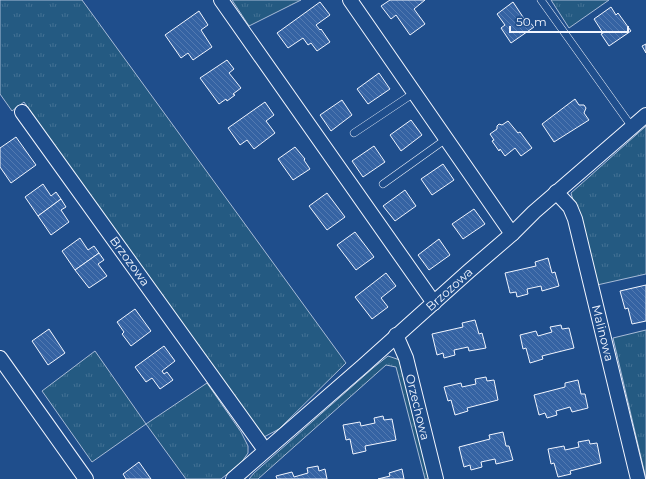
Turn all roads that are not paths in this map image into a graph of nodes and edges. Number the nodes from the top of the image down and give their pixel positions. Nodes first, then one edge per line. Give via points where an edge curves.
1 (221, 0) edge
2 (350, 0) edge
3 (541, 0) edge
4 (414, 93) junction
5 (22, 112) dead end
6 (646, 115) edge
7 (632, 127) junction
8 (354, 134) dead end
9 (446, 139) junction
10 (383, 184) dead end
11 (556, 192) junction
12 (512, 234) junction
13 (434, 303) junction
14 (396, 335) junction
15 (0, 358) edge
16 (265, 450) junction
17 (86, 479) edge
18 (233, 479) edge
19 (436, 479) edge
20 (638, 479) edge

1 - 13 street
2 - 4 street
3 - 7 lane
4 - 8 lane
4 - 9 street
5 - 16 street, Brzozowa
6 - 7 street, Brzozowa
7 - 11 street, Brzozowa
9 - 10 lane
9 - 12 street
11 - 12 street, Brzozowa
11 - 20 street, Malinowa via 570,207 575,219
12 - 13 street, Brzozowa
13 - 14 street, Brzozowa
14 - 16 street, Brzozowa via 364,366
14 - 19 street, Orzechowa via 406,358
15 - 17 street
16 - 18 street, Brzozowa

